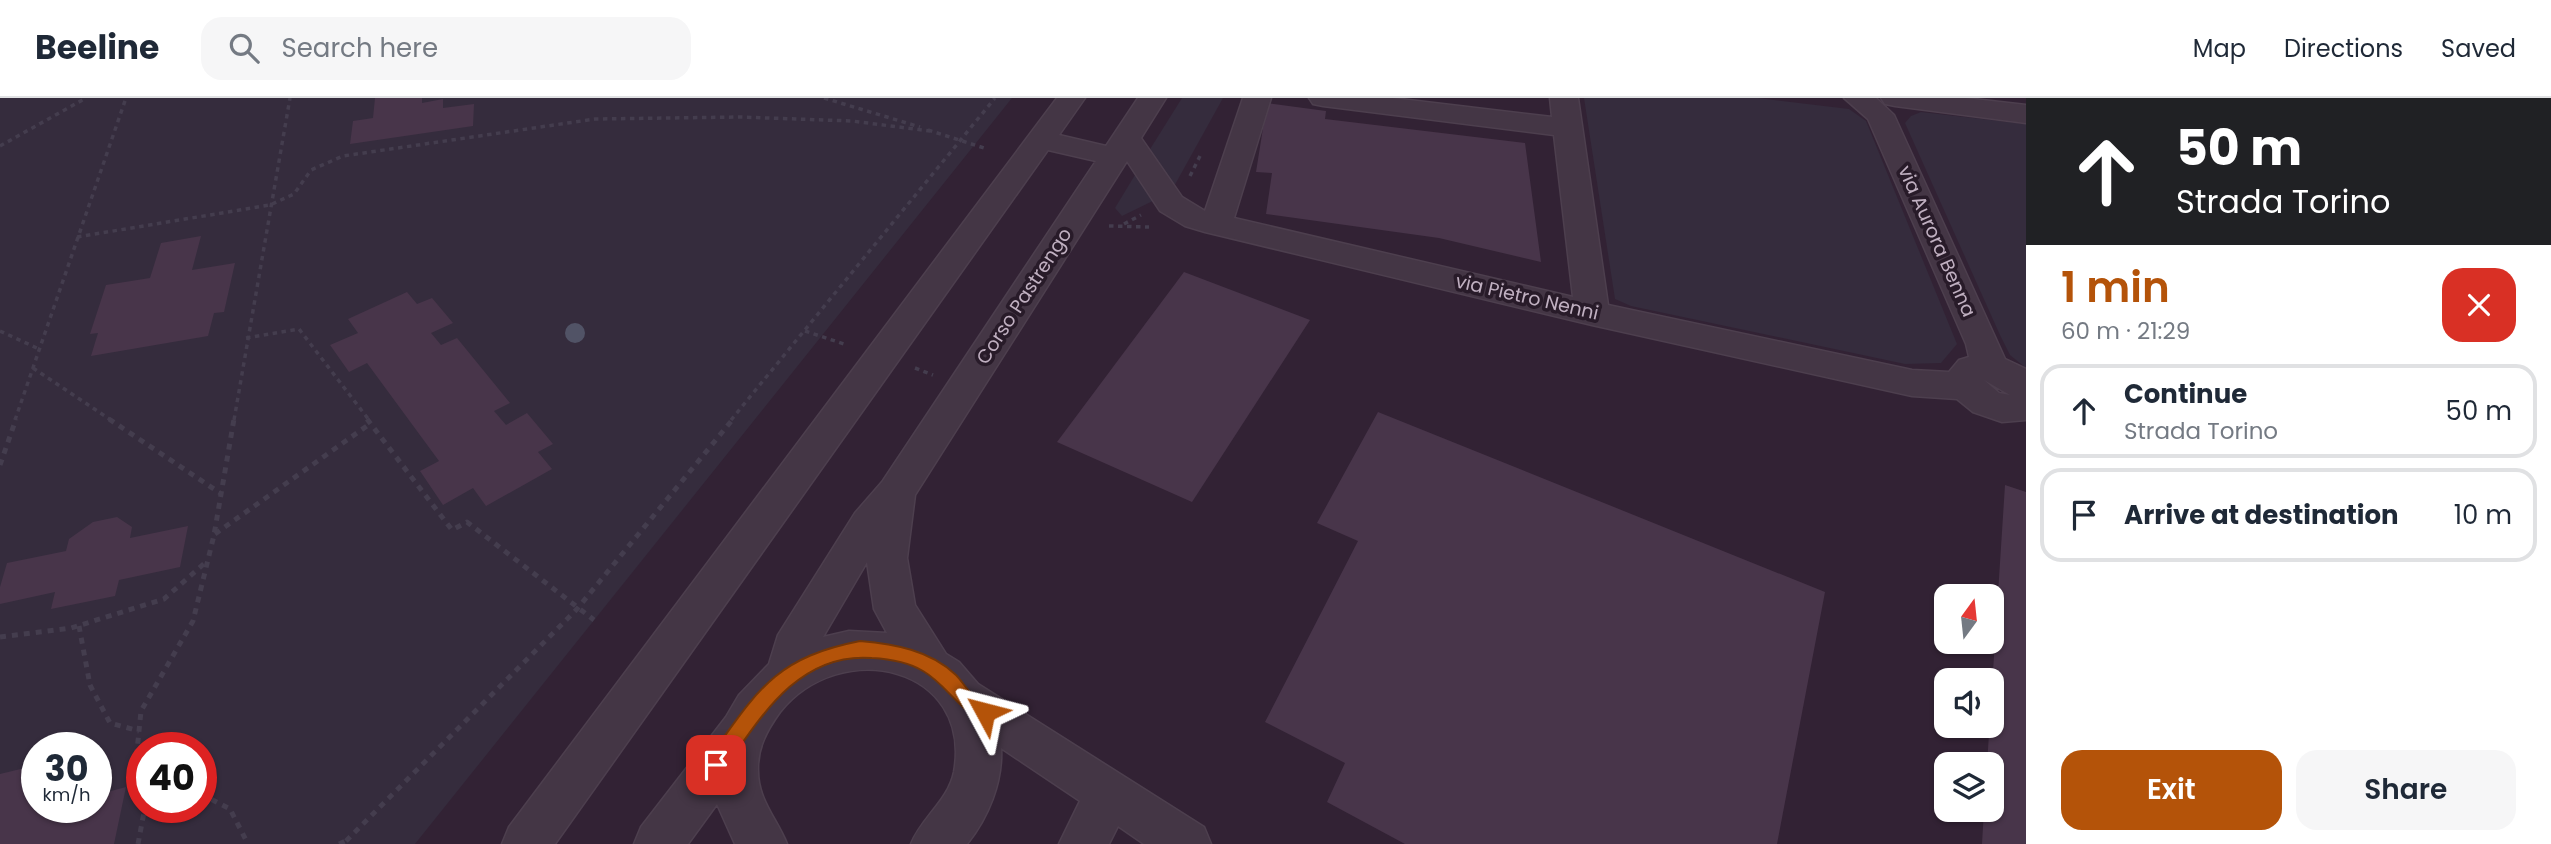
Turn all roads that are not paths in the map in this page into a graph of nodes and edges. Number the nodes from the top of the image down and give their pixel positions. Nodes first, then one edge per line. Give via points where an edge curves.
1 (1071, 98) edge
2 (1152, 98) edge
3 (1258, 98) edge
4 (1323, 98) edge
5 (1991, 98) edge
6 (1881, 102) edge
7 (2026, 102) edge
8 (1566, 113) edge
9 (2026, 114) edge
10 (1041, 139) junction
11 (1120, 148) junction
12 (1216, 225) junction
13 (1592, 313) junction
14 (1979, 377) junction
15 (2026, 389) edge
16 (2026, 406) edge
17 (896, 493) junction
18 (929, 665) junction
19 (790, 673) junction
20 (965, 699) junction
21 (744, 729) junction
22 (1109, 794) junction
23 (527, 844) edge
24 (658, 844) edge
25 (763, 844) edge
26 (935, 844) edge
27 (1083, 844) edge
28 (1187, 844) edge

1 - 10 street
2 - 11 street, Corso Pastrengo
3 - 12 street
4 - 8 street
5 - 7 street
6 - 9 street
6 - 14 street, via Aurora Benna via 1983,344
8 - 13 street
10 - 11 street
10 - 23 street
11 - 12 street, via Pietro Nenni via 1171,204
11 - 17 street, Corso Pastrengo
12 - 13 street, via Pietro Nenni
13 - 14 street, via Pietro Nenni via 1912,383
14 - 15 street via 2008,374
14 - 16 street via 1978,398 2014,410
17 - 18 street, Corso Pastrengo via 887,558 895,609
17 - 19 street, Corso Pastrengo via 869,524 793,648
18 - 19 street via 896,652 860,649 824,656
18 - 20 street
19 - 21 street via 763,698
20 - 22 street
20 - 26 street via 977,727 980,760 957,823
21 - 24 street
21 - 25 street via 736,759 736,789 745,818
22 - 27 street
22 - 28 street

